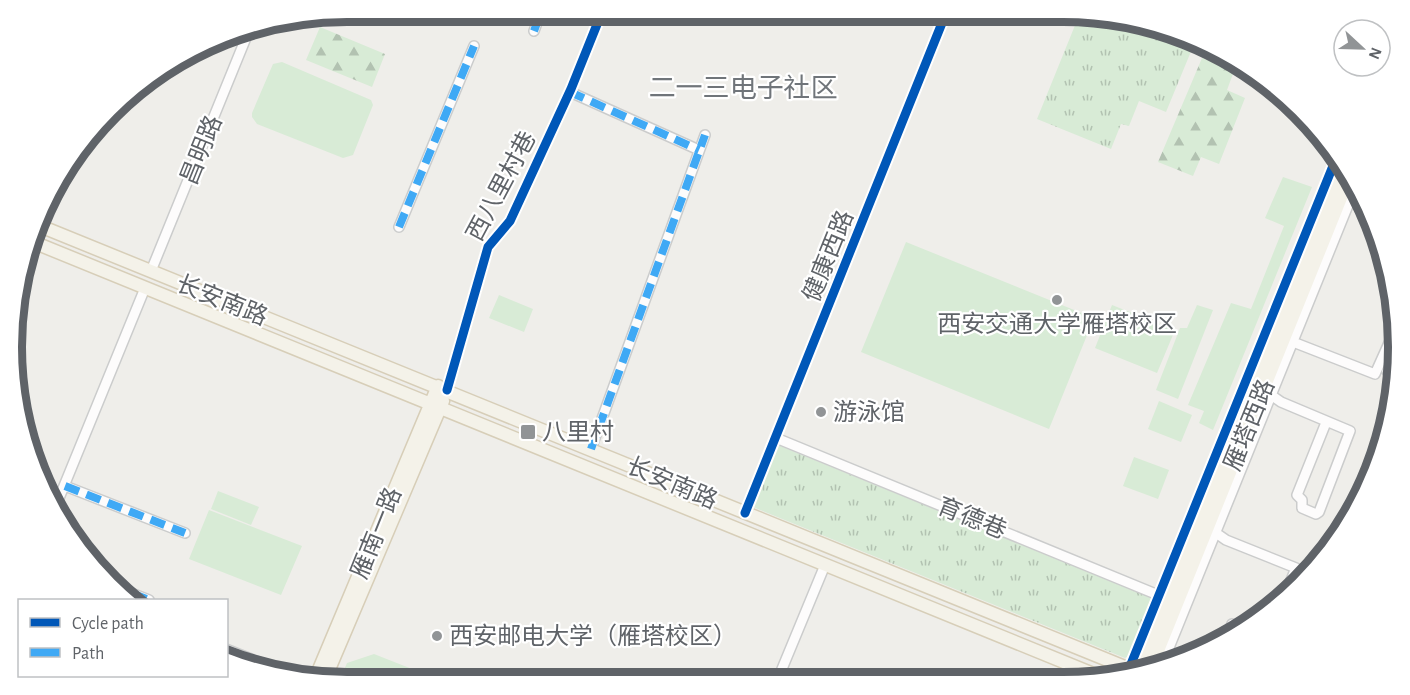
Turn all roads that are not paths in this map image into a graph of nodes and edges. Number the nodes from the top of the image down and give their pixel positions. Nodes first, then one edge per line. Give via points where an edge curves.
1 (537, 22) edge
2 (598, 22) edge
3 (942, 22) edge
4 (534, 31) dead end
5 (245, 39) edge
6 (474, 46) dead end
7 (570, 92) junction
8 (705, 135) dead end
9 (699, 150) junction
10 (1333, 167) edge
11 (1339, 176) edge
12 (1345, 187) edge
13 (1351, 198) edge
14 (399, 227) dead end
15 (45, 228) edge
16 (39, 245) edge
17 (151, 271) junction
18 (145, 288) junction
19 (1293, 342) junction
20 (1388, 346) edge
21 (443, 388) junction
22 (1271, 395) junction
23 (436, 405) junction
24 (1325, 425) dead end
25 (776, 438) junction
26 (591, 449) junction
27 (65, 486) junction
28 (60, 498) edge
29 (745, 513) junction
30 (185, 533) dead end
31 (1216, 533) junction
32 (825, 565) junction
33 (1292, 577) edge
34 (1164, 597) junction
35 (1166, 655) edge
36 (1155, 659) edge
37 (1137, 663) edge
38 (1121, 667) edge
39 (319, 671) edge
40 (327, 672) edge
41 (781, 672) edge
42 (1087, 672) edge

1 - 4 street
2 - 7 street, 西八里村巷
3 - 25 street, 健康西路
5 - 17 street, 昌明路
6 - 14 street
7 - 9 street
7 - 21 street, 西八里村巷 via 510,221 488,247
8 - 9 street
9 - 26 street
10 - 34 street
11 - 34 main road, 雁塔西路
12 - 36 main road, 雁塔西路
13 - 19 street
15 - 17 main road, 长安南路
16 - 18 main road, 长安南路
17 - 21 main road, 长安南路
18 - 23 main road, 长安南路
18 - 27 street
19 - 20 street via 1375,375
19 - 22 street
21 - 23 main road, 雁南一路
21 - 26 main road, 长安南路
22 - 24 street via 1350,431 1316,514 1302,508 1297,495
22 - 31 street
23 - 32 main road, 长安南路
23 - 39 main road, 雁南一路
23 - 40 main road, 雁南一路
25 - 29 street, 健康西路
25 - 34 street, 育德巷
26 - 29 main road, 长安南路
27 - 28 street
27 - 30 street
29 - 38 main road, 长安南路
31 - 33 street via 1296,568
31 - 35 street
32 - 41 street
32 - 42 main road, 长安南路
34 - 37 main road, 雁塔西路

